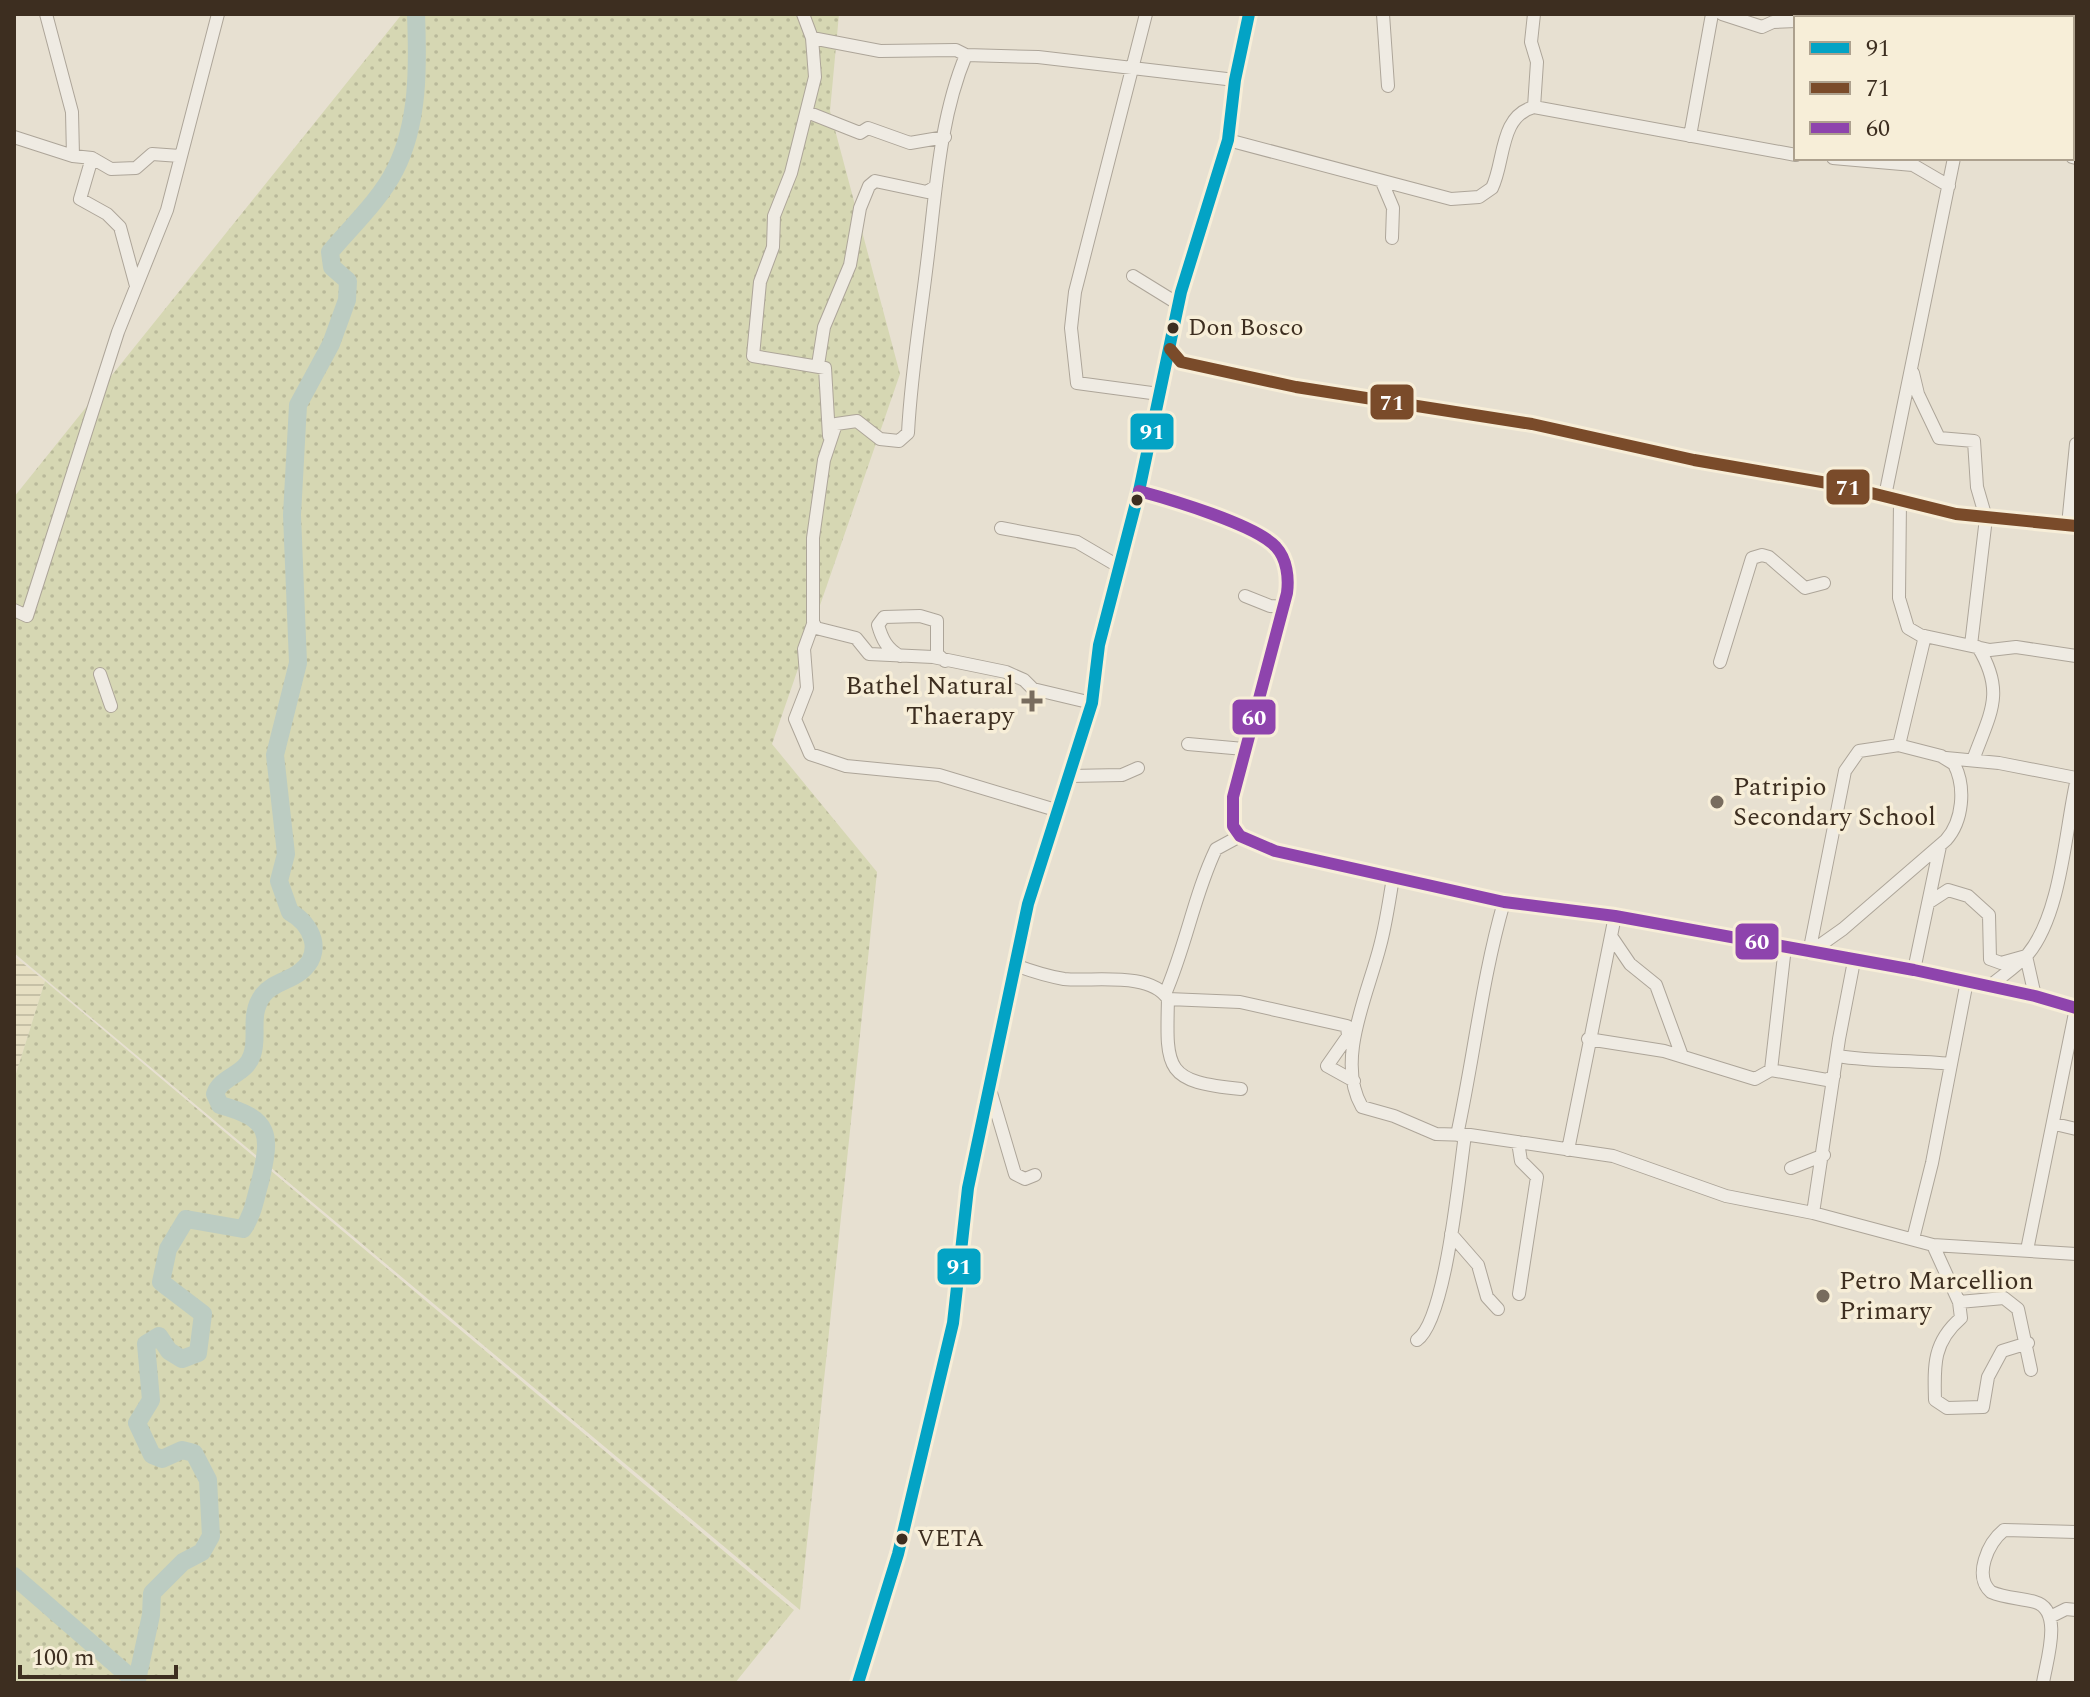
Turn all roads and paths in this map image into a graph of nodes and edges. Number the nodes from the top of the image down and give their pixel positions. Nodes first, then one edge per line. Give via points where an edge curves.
1 (46, 14) edge
2 (218, 14) edge
3 (803, 14) edge
4 (1146, 14) edge
5 (1249, 14) edge
6 (1383, 14) edge
7 (1534, 14) edge
8 (1712, 14) edge
9 (1722, 14) edge
10 (1767, 14) edge
11 (1794, 21) edge
12 (1762, 27) junction
13 (812, 38) junction
14 (966, 55) junction
15 (1135, 68) junction
16 (1235, 80) junction
17 (1388, 86) dead end
18 (1534, 107) junction
19 (807, 112) junction
20 (1690, 136) junction
21 (14, 137) edge
22 (945, 137) junction
23 (1228, 140) junction
24 (1794, 155) edge
25 (73, 156) junction
26 (180, 156) junction
27 (92, 158) junction
28 (1856, 160) edge
29 (1954, 160) edge
30 (1382, 182) junction
31 (936, 186) junction
32 (1949, 186) junction
33 (1392, 238) dead end
34 (1133, 276) dead end
35 (136, 286) junction
36 (1180, 305) junction
37 (1170, 349) junction
38 (818, 365) junction
39 (1912, 367) junction
40 (1159, 394) junction
41 (829, 439) junction
42 (2076, 444) edge
43 (1139, 491) junction
44 (1885, 496) junction
45 (1900, 500) junction
46 (1986, 518) junction
47 (2072, 526) edge
48 (1001, 528) dead end
49 (1118, 566) junction
50 (1824, 583) dead end
51 (1245, 596) dead end
52 (1284, 607) junction
53 (14, 610) edge
54 (813, 624) junction
55 (1925, 636) junction
56 (1974, 646) junction
57 (2072, 655) edge
58 (901, 656) junction
59 (945, 661) junction
60 (1720, 662) dead end
61 (2076, 667) edge
62 (100, 674) dead end
63 (1092, 703) junction
64 (111, 706) dead end
65 (1188, 744) dead end
66 (1898, 745) junction
67 (1244, 749) junction
68 (1946, 758) junction
69 (1973, 760) junction
70 (1138, 768) dead end
71 (1070, 776) junction
72 (2076, 780) edge
73 (1059, 811) junction
74 (1240, 836) junction
75 (1940, 846) junction
76 (1393, 878) junction
77 (1504, 902) junction
78 (1928, 903) junction
79 (1615, 916) junction
80 (1611, 936) junction
81 (1785, 947) junction
82 (1809, 953) junction
83 (2026, 956) junction
84 (1854, 961) junction
85 (1015, 965) junction
86 (1914, 970) junction
87 (1967, 981) junction
88 (1990, 986) junction
89 (1166, 996) junction
90 (2035, 996) junction
91 (2076, 1008) edge
92 (1588, 1039) junction
93 (1682, 1056) junction
94 (1837, 1056) junction
95 (1951, 1064) junction
96 (1771, 1070) junction
97 (1834, 1076) junction
98 (1354, 1081) junction
99 (1241, 1089) dead end
100 (990, 1090) junction
101 (2055, 1124) junction
102 (2076, 1129) edge
103 (1461, 1135) junction
104 (1518, 1142) junction
105 (1568, 1150) junction
106 (1824, 1155) junction
107 (1791, 1168) dead end
108 (1035, 1175) dead end
109 (1813, 1213) junction
110 (1451, 1234) junction
111 (1913, 1239) junction
112 (1933, 1245) junction
113 (2027, 1250) junction
114 (2076, 1254) edge
115 (1519, 1294) dead end
116 (1959, 1302) junction
117 (1498, 1309) dead end
118 (1417, 1340) dead end
119 (2028, 1343) junction
120 (2031, 1370) dead end
121 (2076, 1532) edge
122 (2076, 1610) edge
123 (2050, 1617) junction
124 (858, 1683) edge
125 (2043, 1683) edge

1 - 25 street via 72,112
2 - 26 street
3 - 13 street
4 - 15 street
5 - 16 street
6 - 17 street
7 - 18 street
8 - 20 street
9 - 12 street
10 - 12 street
11 - 12 street
13 - 14 street via 880,51 956,50
13 - 19 street via 815,77
14 - 15 street
14 - 22 street via 952,93
15 - 16 street
15 - 40 street via 1075,292 1071,334 1077,383
16 - 23 street
18 - 20 street
18 - 30 street via 1512,123 1495,182 1485,194 1451,199
19 - 22 street via 860,133 868,128 910,143
19 - 38 street via 774,216 753,356
20 - 24 street
21 - 25 street
22 - 31 street
23 - 30 street
23 - 36 street
25 - 27 street
26 - 27 street via 152,154 136,168 111,169
26 - 35 street via 167,210
27 - 35 street via 80,199 120,227
28 - 32 street via 1913,165
29 - 32 street
30 - 33 street via 1393,208
31 - 38 street via 927,192 875,181 869,186 850,265 824,327
31 - 41 street via 907,437 880,439 857,421 836,424
32 - 39 street
34 - 36 street
35 - 53 street via 54,526 31,610 27,616
36 - 37 street
37 - 40 street
37 - 44 street via 1181,362 1231,374 1518,421
38 - 41 street via 827,373
39 - 44 street
39 - 46 street via 1939,438 1974,441 1977,487
40 - 43 street
41 - 54 street via 813,538
42 - 47 street
43 - 49 street
43 - 52 street via 1273,543 1286,568
44 - 45 street
45 - 46 street
45 - 55 street via 1900,608 1908,628
46 - 47 street
46 - 56 street
48 - 49 street via 1077,542
49 - 63 street
50 - 60 street via 1805,588 1769,557 1752,558
51 - 52 street
52 - 67 street
54 - 58 street via 856,638 869,654
54 - 73 street via 804,649 807,692 795,719 810,754 846,766 939,775
55 - 56 street
55 - 66 street
56 - 57 street
56 - 69 street via 1995,685
57 - 61 street
58 - 59 street
58 - 59 street via 889,650 882,637 878,625 884,617 937,621 937,654
59 - 63 street via 1006,672 1033,689
62 - 64 street
63 - 71 street
65 - 67 street
66 - 68 street
66 - 82 street via 1859,751 1848,763
67 - 74 street via 1231,809
68 - 69 street
68 - 75 street via 1958,771 1961,796 1955,828
69 - 72 street
70 - 71 street via 1122,775
71 - 73 street
72 - 83 street via 2053,898
73 - 85 street via 1028,904
74 - 76 street via 1275,851
74 - 89 street via 1216,849
75 - 78 street
75 - 82 street
76 - 77 street
76 - 98 street via 1352,1053
77 - 79 street
77 - 103 street via 1490,952
78 - 83 street via 1948,890 1963,893 1989,915 1988,954 1993,963
78 - 86 street
79 - 80 street
79 - 81 street
80 - 92 street
80 - 93 street via 1630,964 1656,985
81 - 82 street
81 - 96 street
82 - 84 street
83 - 88 street
83 - 90 street
84 - 86 street
84 - 94 street
85 - 89 street via 1052,977 1150,986
85 - 100 street
86 - 87 street
87 - 88 street
87 - 95 street
88 - 90 street
89 - 98 street via 1240,1002 1347,1026 1348,1036 1327,1066
89 - 99 street via 1167,1053 1177,1071 1201,1086
90 - 91 street
91 - 101 street
92 - 93 street
92 - 105 street
93 - 96 street via 1755,1079
94 - 95 street via 1879,1063
94 - 97 street
95 - 111 street
96 - 97 street via 1827,1080
97 - 106 street
98 - 103 street via 1362,1107 1426,1132
100 - 108 street via 1015,1174 1025,1179
100 - 124 street via 968,1188 953,1323 898,1554
101 - 102 street
101 - 113 street
103 - 104 street
103 - 110 street
104 - 105 street
104 - 115 street via 1521,1161 1537,1177
105 - 109 street via 1621,1158 1726,1196
106 - 107 street
106 - 109 street
109 - 111 street
110 - 117 street via 1478,1265 1487,1297
110 - 118 street via 1426,1334
111 - 112 street
112 - 113 street
112 - 116 street
113 - 114 street
116 - 119 street via 2004,1298 2018,1309
116 - 119 street via 1961,1318 1943,1333 1934,1368 1935,1400 1947,1408 1983,1407 1988,1377 2002,1351
119 - 120 street
121 - 123 street via 2008,1528 1995,1538 1985,1562 1983,1578 1989,1590 2039,1604
122 - 123 street
123 - 125 street

